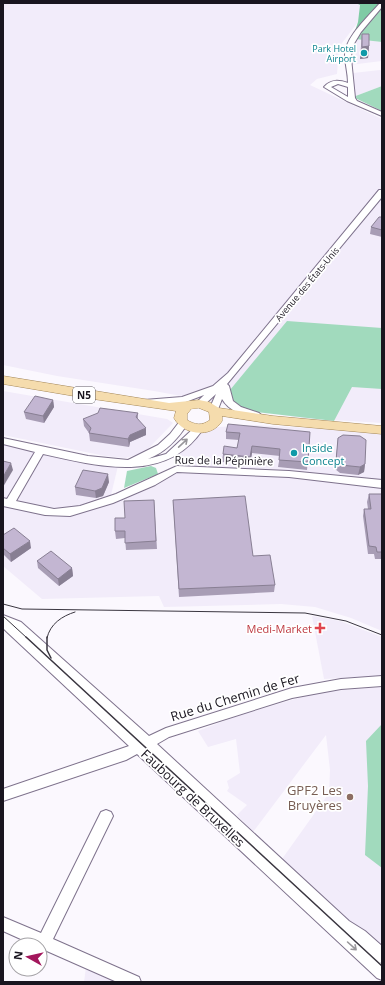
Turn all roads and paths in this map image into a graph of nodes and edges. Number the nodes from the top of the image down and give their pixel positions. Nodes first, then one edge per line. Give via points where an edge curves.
1 (382, 4) edge
2 (349, 71) junction
3 (337, 82) junction
4 (350, 88) junction
5 (335, 92) junction
6 (354, 102) junction
7 (382, 114) edge
8 (382, 192) edge
9 (3, 380) edge
10 (3, 385) edge
11 (221, 386) junction
12 (142, 403) junction
13 (200, 404) junction
14 (215, 414) junction
15 (183, 416) junction
16 (273, 420) junction
17 (198, 429) junction
18 (382, 430) edge
19 (3, 441) edge
20 (41, 449) junction
21 (158, 456) junction
22 (169, 456) junction
23 (173, 470) junction
24 (382, 484) edge
25 (7, 503) edge
26 (4, 621) edge
27 (382, 681) edge
28 (143, 745) junction
29 (3, 795) edge
30 (106, 816) dead end
31 (3, 924) edge
32 (33, 937) edge
33 (46, 937) edge
34 (48, 944) edge
35 (382, 955) edge
36 (382, 973) edge
37 (134, 982) edge

1 - 2 street via 350,45
2 - 3 street via 345,79
2 - 4 street
3 - 4 street
3 - 5 street via 330,83 327,87
4 - 5 street
4 - 6 street via 350,97
5 - 6 street
6 - 7 street
8 - 11 street, Avenue des États-Unis
9 - 12 main road, N5
10 - 15 main road, N5
11 - 12 street via 190,398
11 - 13 street, Avenue des États-Unis
11 - 14 street, Avenue des États-Unis
11 - 16 street via 230,404 243,411
12 - 15 main road, N5 via 172,407
13 - 14 main road via 210,406
13 - 15 main road, N5
14 - 16 main road via 228,420
14 - 17 main road via 209,426
15 - 17 main road, N5 via 192,428
15 - 21 street via 178,432
16 - 18 main road
22 -> 17 street
19 - 20 street
20 - 21 street via 107,463 138,464
20 - 25 street
21 - 22 street
21 - 23 street
22 - 23 street
23 - 24 street, Rue de la Pépinière via 289,474
23 - 25 street, Rue de la Pépinière via 159,480 101,503 70,512
26 - 28 street, Faubourg de Bruxelles via 11,630
27 - 28 street, Rue du Chemin de Fer via 341,684 292,693 166,733
28 - 29 street, Rue du Chemin de Fer
28 - 35 street, Faubourg de Bruxelles via 346,928
28 -> 36 street, Faubourg de Bruxelles via 275,875
30 - 33 street
31 - 32 street
34 - 37 street

